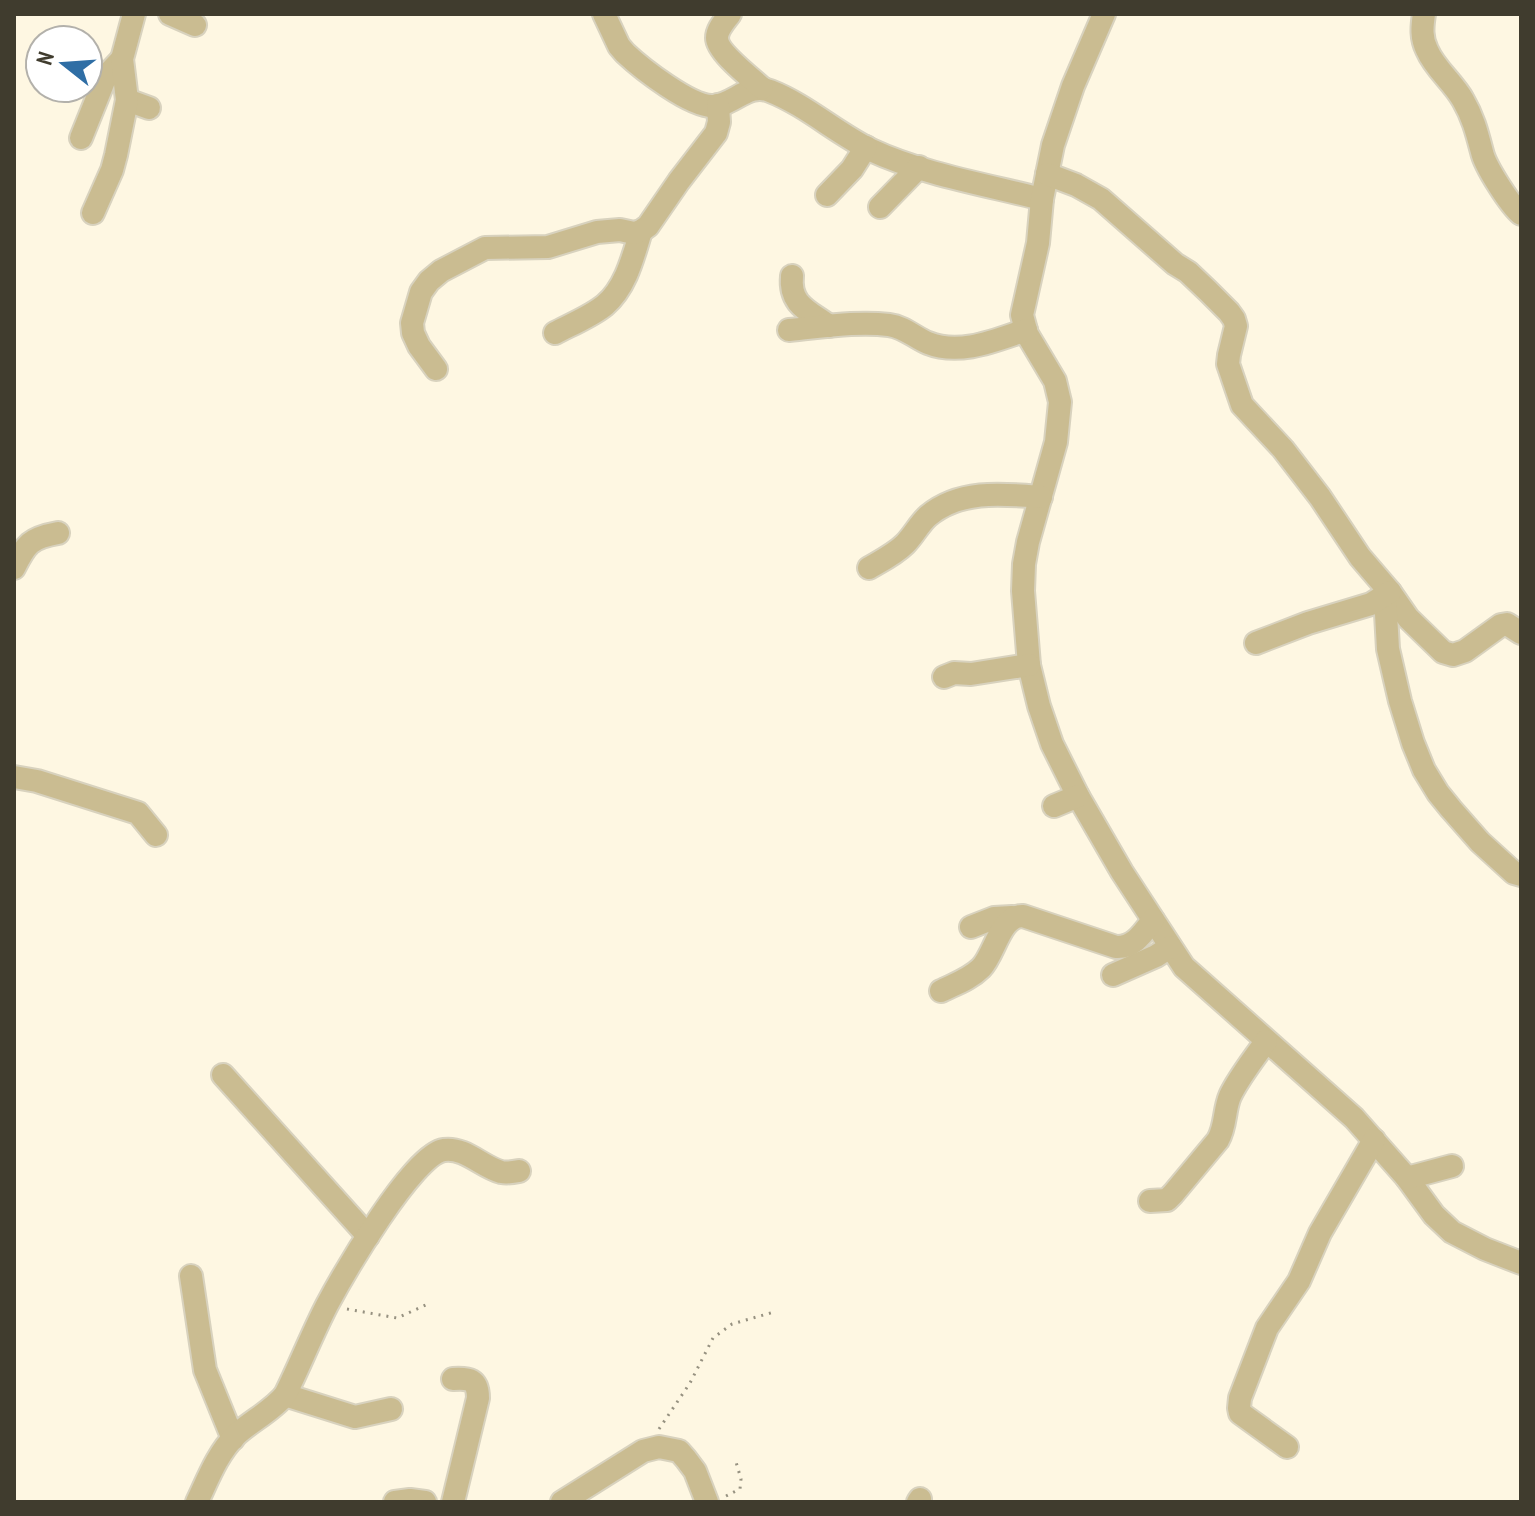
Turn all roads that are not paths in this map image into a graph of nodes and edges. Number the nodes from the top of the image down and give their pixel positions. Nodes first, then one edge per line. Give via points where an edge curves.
1 (134, 14) edge
2 (170, 14) edge
3 (604, 14) edge
4 (730, 14) edge
5 (1424, 14) edge
6 (1097, 17) edge
7 (195, 25) dead end
8 (122, 59) junction
9 (762, 88) junction
10 (127, 100) junction
11 (718, 105) junction
12 (149, 108) dead end
13 (81, 138) dead end
14 (866, 147) junction
15 (919, 167) junction
16 (1047, 174) junction
17 (827, 195) dead end
18 (1042, 199) junction
19 (880, 207) dead end
20 (93, 213) dead end
21 (1521, 214) edge
22 (641, 231) junction
23 (792, 276) dead end
24 (829, 326) junction
25 (789, 330) dead end
26 (1026, 330) junction
27 (555, 333) dead end
28 (436, 369) dead end
29 (1041, 497) junction
30 (58, 533) dead end
31 (14, 568) edge
32 (869, 568) dead end
33 (1387, 594) junction
34 (1521, 633) edge
35 (1256, 643) dead end
36 (1029, 665) junction
37 (944, 677) dead end
38 (14, 777) edge
39 (1078, 796) junction
40 (1054, 806) dead end
41 (156, 835) dead end
42 (1521, 875) edge
43 (1153, 906) junction
44 (1012, 917) junction
45 (971, 927) dead end
46 (1170, 947) junction
47 (1113, 975) dead end
48 (941, 991) dead end
49 (1266, 1041) junction
50 (223, 1075) dead end
51 (1374, 1140) junction
52 (1452, 1166) dead end
53 (519, 1171) dead end
54 (1407, 1178) junction
55 (1150, 1201) dead end
56 (368, 1236) junction
57 (1521, 1263) edge
58 (191, 1276) dead end
59 (453, 1379) dead end
60 (285, 1395) junction
61 (391, 1409) dead end
62 (233, 1439) junction
63 (1287, 1447) dead end
64 (714, 1500) edge
65 (197, 1502) edge
66 (395, 1502) edge
67 (425, 1502) edge
68 (453, 1502) edge
69 (562, 1502) edge

1 - 8 street
2 - 7 street
3 - 11 street via 630,58 689,100
4 - 9 street via 717,37 720,47
5 - 21 street via 1426,49 1463,99 1486,164
6 - 16 street
8 - 10 street
8 - 13 street via 106,76
9 - 11 street
9 - 14 street
10 - 12 street
10 - 20 street via 112,170
11 - 22 street via 716,133
14 - 15 street
14 - 17 street
15 - 18 street
15 - 19 street
16 - 18 street
16 - 33 street via 1101,199 1229,312 1236,326 1228,393 1283,449
18 - 26 street via 1023,306
22 - 27 street via 616,293 603,307
22 - 28 street via 597,232 548,247 485,248 441,271 421,292 412,323 419,346
23 - 24 street via 794,298
24 - 25 street
24 - 26 street via 892,325 927,343 949,347 983,344
26 - 29 street via 1055,381 1060,402
29 - 32 street via 985,494 940,507 898,550
29 - 36 street via 1024,564
30 - 31 street via 31,541
33 - 34 street via 1443,652 1453,655 1501,625
33 - 35 street
33 - 42 street via 1388,649 1424,770 1480,842
36 - 37 street
36 - 39 street via 1052,744
38 - 41 street via 138,813
39 - 40 street
39 - 43 street via 1122,872
43 - 44 street via 1136,941 1123,947
43 - 46 street
44 - 45 street
44 - 48 street via 980,969
46 - 47 street
46 - 49 street via 1184,967
49 - 51 street
49 - 55 street via 1232,1092 1218,1140 1167,1200
50 - 56 street
51 - 54 street
51 - 63 street via 1320,1233 1299,1281 1267,1328 1240,1398 1240,1413
52 - 54 street
53 - 56 street via 500,1172 462,1152 436,1152
54 - 57 street via 1452,1232
56 - 60 street
58 - 62 street via 205,1370
59 - 68 street via 473,1382 478,1398
60 - 61 street via 355,1417
60 - 62 street
62 - 65 street
64 - 69 street via 679,1451 652,1447
66 - 67 street

